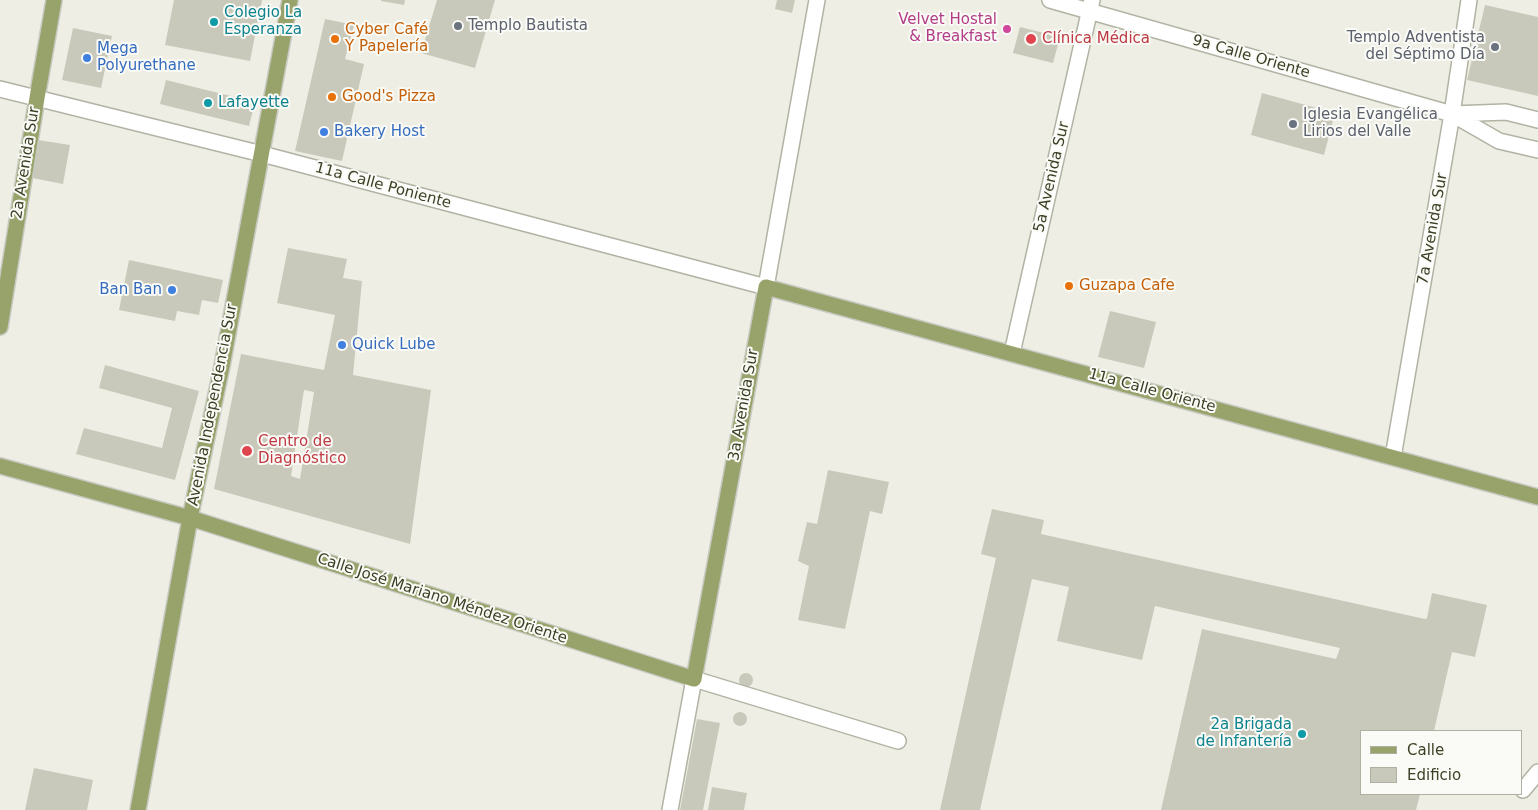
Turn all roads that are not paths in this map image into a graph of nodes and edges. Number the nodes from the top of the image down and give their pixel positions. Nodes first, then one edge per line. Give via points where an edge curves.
1 (54, 0) edge
2 (290, 0) edge
3 (817, 0) edge
4 (1050, 0) edge
5 (1469, 0) edge
6 (1091, 5) edge
7 (0, 89) edge
8 (37, 98) junction
9 (1452, 114) junction
10 (1538, 120) edge
11 (1538, 150) edge
12 (262, 154) junction
13 (766, 287) junction
14 (0, 327) edge
15 (1012, 354) junction
16 (1393, 457) junction
17 (0, 466) edge
18 (1538, 497) edge
19 (190, 518) junction
20 (694, 679) junction
21 (898, 741) dead end
22 (1538, 772) edge
23 (1523, 790) dead end
24 (138, 810) edge
25 (670, 810) edge

1 - 8 main road, 2a Avenida Sur
2 - 12 main road, Avenida Independencia Sur
3 - 13 street, 3a Avenida Sur
4 - 6 street, 9a Calle Oriente
5 - 9 street, 7a Avenida Sur
6 - 9 street, 9a Calle Oriente
6 - 15 street, 5a Avenida Sur
7 - 8 street, 11a Calle Poniente
8 - 12 street, 11a Calle Poniente
8 - 14 main road, 2a Avenida Sur
9 - 10 street, 9a Calle Oriente via 1506,112
9 - 11 street, 9a Calle Oriente via 1499,141
9 - 16 street, 7a Avenida Sur
12 - 13 street, 11a Calle Poniente
12 - 19 main road, Avenida Independencia Sur
13 - 15 main road, 11a Calle Oriente
13 - 20 main road, 3a Avenida Sur
15 - 16 main road, 11a Calle Oriente
16 - 18 main road, 11a Calle Oriente
17 - 19 main road, Calle José Mariano Méndez Oriente
19 - 20 main road, Calle José Mariano Méndez Oriente
19 - 24 main road, Avenida Independencia Sur
20 - 21 street
20 - 25 street, 3a Avenida Sur
22 - 23 street

